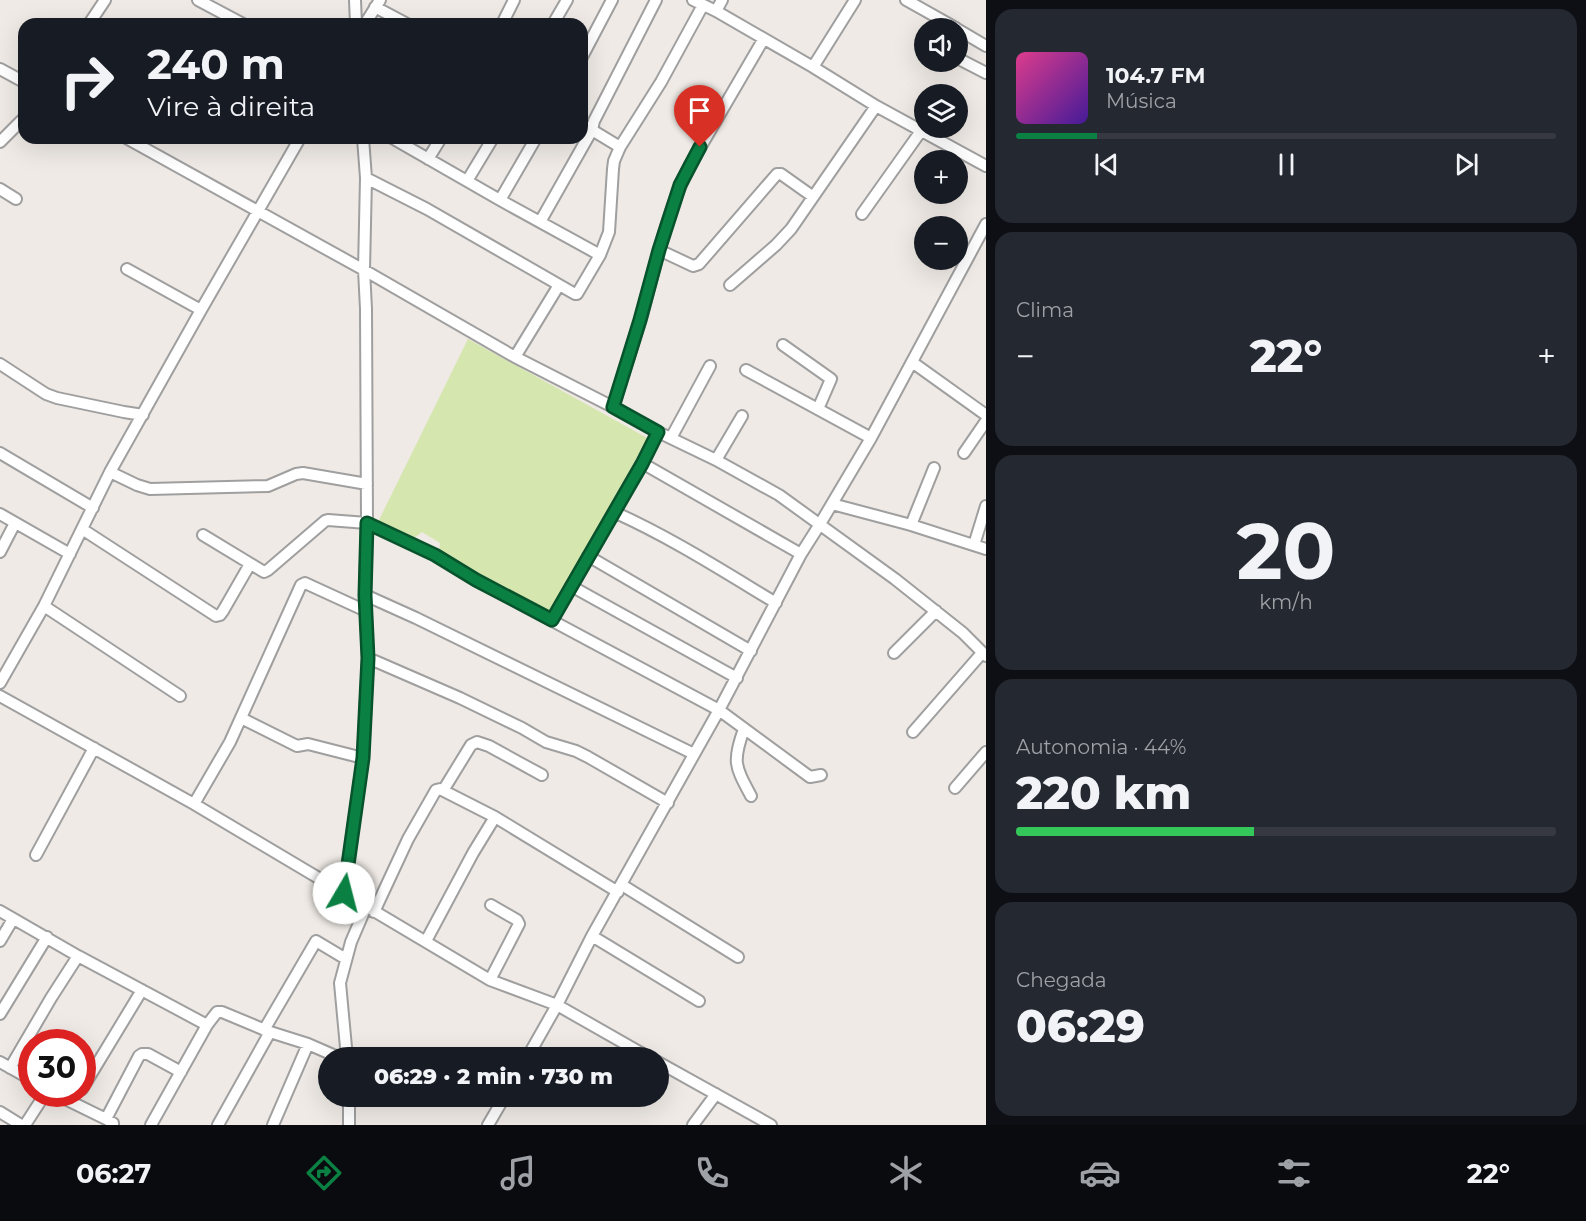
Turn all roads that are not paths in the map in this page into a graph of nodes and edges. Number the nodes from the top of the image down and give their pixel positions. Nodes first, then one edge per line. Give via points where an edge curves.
1 (105, 0) edge
2 (198, 0) edge
3 (355, 0) edge
4 (514, 0) edge
5 (567, 0) edge
6 (612, 0) edge
7 (656, 0) edge
8 (722, 0) edge
9 (855, 0) edge
10 (906, 0) edge
11 (698, 3) edge
12 (377, 4) edge
13 (716, 11) junction
14 (93, 18) edge
15 (232, 18) edge
16 (356, 18) edge
17 (369, 18) edge
18 (398, 18) edge
19 (505, 18) edge
20 (557, 18) edge
21 (937, 18) edge
22 (968, 36) edge
23 (764, 40) junction
24 (588, 46) edge
25 (986, 46) edge
26 (968, 64) edge
27 (813, 67) junction
28 (0, 69) edge
29 (986, 73) edge
30 (18, 79) edge
31 (876, 106) junction
32 (18, 124) edge
33 (588, 126) edge
34 (914, 127) edge
35 (588, 128) edge
36 (916, 138) edge
37 (934, 138) edge
38 (0, 142) edge
39 (137, 144) edge
40 (297, 144) edge
41 (363, 144) edge
42 (404, 144) edge
43 (437, 144) edge
44 (489, 144) edge
45 (533, 144) edge
46 (579, 144) edge
47 (620, 147) junction
48 (428, 159) junction
49 (986, 166) edge
50 (366, 178) junction
51 (467, 181) junction
52 (0, 189) edge
53 (812, 196) junction
54 (16, 199) dead end
55 (500, 200) junction
56 (259, 212) junction
57 (862, 214) dead end
58 (540, 222) junction
59 (986, 224) edge
60 (659, 250) junction
61 (600, 255) junction
62 (127, 268) dead end
63 (364, 270) junction
64 (559, 285) junction
65 (730, 285) dead end
66 (201, 310) junction
67 (783, 345) dead end
68 (515, 357) junction
69 (912, 362) junction
70 (0, 364) edge
71 (710, 366) dead end
72 (746, 370) dead end
73 (613, 407) junction
74 (818, 409) junction
75 (143, 415) junction
76 (986, 415) edge
77 (742, 416) dead end
78 (986, 422) edge
79 (658, 432) junction
80 (671, 438) junction
81 (871, 438) junction
82 (0, 453) edge
83 (964, 453) dead end
84 (716, 460) junction
85 (642, 464) junction
86 (934, 468) dead end
87 (110, 472) junction
88 (367, 484) junction
89 (832, 504) junction
90 (986, 506) edge
91 (93, 508) junction
92 (614, 512) junction
93 (0, 514) edge
94 (15, 523) junction
95 (367, 523) junction
96 (820, 524) junction
97 (911, 525) junction
98 (82, 529) junction
99 (203, 535) dead end
100 (974, 545) junction
101 (986, 549) edge
102 (0, 552) edge
103 (70, 554) junction
104 (801, 554) junction
105 (588, 556) junction
106 (250, 564) junction
107 (571, 586) junction
108 (365, 595) junction
109 (776, 603) junction
110 (44, 606) junction
111 (366, 611) junction
112 (936, 611) junction
113 (552, 620) junction
114 (751, 651) junction
115 (894, 653) dead end
116 (984, 654) edge
117 (368, 658) junction
118 (736, 678) junction
119 (0, 683) edge
120 (0, 696) edge
121 (180, 696) dead end
122 (719, 710) junction
123 (241, 718) junction
124 (744, 729) junction
125 (913, 732) dead end
126 (94, 748) junction
127 (986, 752) edge
128 (694, 754) junction
129 (363, 758) junction
130 (542, 775) dead end
131 (821, 775) dead end
132 (955, 788) dead end
133 (444, 789) junction
134 (751, 796) dead end
135 (668, 803) junction
136 (194, 804) junction
137 (495, 817) junction
138 (36, 855) dead end
139 (620, 888) junction
140 (344, 893) junction
141 (491, 905) dead end
142 (370, 910) junction
143 (0, 911) edge
144 (13, 919) junction
145 (592, 936) junction
146 (47, 937) junction
147 (0, 940) edge
148 (426, 941) junction
149 (78, 956) junction
150 (738, 957) dead end
151 (346, 959) junction
152 (490, 980) junction
153 (142, 990) junction
154 (699, 1001) dead end
155 (557, 1005) junction
156 (0, 1014) edge
157 (207, 1025) junction
158 (267, 1031) junction
159 (308, 1044) junction
160 (346, 1047) edge
161 (533, 1047) edge
162 (631, 1047) edge
163 (318, 1048) edge
164 (0, 1062) edge
165 (96, 1066) edge
166 (10, 1068) junction
167 (669, 1068) edge
168 (18, 1072) edge
169 (181, 1072) junction
170 (716, 1094) junction
171 (36, 1107) edge
172 (89, 1107) edge
173 (349, 1107) edge
174 (499, 1107) edge
175 (0, 1112) edge
176 (110, 1122) edge
177 (23, 1125) edge
178 (151, 1125) edge
179 (218, 1125) edge
180 (273, 1125) edge
181 (350, 1125) edge
182 (488, 1125) edge
183 (693, 1125) edge
184 (771, 1125) edge

1 - 14 street
2 - 15 street
3 - 16 street
4 - 19 street
5 - 20 street
6 - 24 street
7 - 33 street
8 - 13 street
9 - 27 street
10 - 21 street
11 - 13 street
11 - 47 street via 661,82
12 - 17 street
12 - 18 street
13 - 23 street
22 - 25 street
23 - 27 street
23 - 60 street via 680,185
26 - 29 street
27 - 31 street
28 - 30 street
31 - 34 street
31 - 53 street
32 - 38 street
35 - 47 street
36 - 57 street
37 - 49 street
39 - 56 street
40 - 56 street
41 - 50 street
42 - 48 street
43 - 48 street
44 - 51 street
45 - 55 street
46 - 58 street
47 - 61 street via 613,169 609,232
48 - 51 street
50 - 63 street
50 - 64 street
51 - 55 street
52 - 54 street
53 - 60 street via 777,174 699,264 693,266
53 - 65 street via 791,229
55 - 58 street
56 - 63 street
56 - 66 street
58 - 61 street
59 - 69 street
60 - 73 street
61 - 64 street via 578,294
62 - 66 street
63 - 68 street
63 - 88 street
64 - 68 street
66 - 75 street
67 - 74 street via 831,379
68 - 73 street
69 - 76 street
69 - 81 street
70 - 75 street via 57,398
71 - 80 street
72 - 74 street
73 - 79 street
74 - 81 street
75 - 87 street
77 - 84 street
78 - 83 street
79 - 80 street
79 - 85 street
80 - 84 street
81 - 89 street
82 - 91 street
84 - 96 street via 779,495
85 - 92 street
85 - 104 street
86 - 97 street
87 - 88 street via 150,489 268,486 303,473
87 - 91 street
88 - 95 street
89 - 96 street
89 - 97 street
90 - 100 street
91 - 98 street
92 - 105 street
92 - 109 street
93 - 94 street
94 - 102 street
94 - 103 street
95 - 106 street via 328,520 268,570 264,572
95 - 108 street
95 - 113 street via 435,555
96 - 104 street
96 - 112 street
97 - 100 street
98 - 103 street
98 - 106 street via 216,616 223,611
99 - 106 street
100 - 101 street
103 - 110 street
104 - 109 street
105 - 107 street
105 - 114 street
107 - 113 street
107 - 118 street
108 - 111 street
108 - 128 street
109 - 114 street
110 - 119 street
110 - 121 street
111 - 117 street
111 - 123 street via 305,583 301,585
112 - 115 street
112 - 116 street
113 - 122 street
114 - 118 street
116 - 125 street
117 - 129 street
117 - 135 street via 460,698 546,742 576,751
118 - 122 street
120 - 126 street
122 - 124 street
122 - 128 street
123 - 129 street via 297,746 308,744
123 - 136 street
124 - 131 street via 810,777
124 - 134 street via 736,750 738,771
126 - 136 street
126 - 138 street
127 - 132 street
128 - 135 street
129 - 140 street
130 - 133 street via 477,742 471,745
133 - 137 street
133 - 142 street via 436,790
135 - 139 street
136 - 140 street
137 - 139 street
137 - 148 street
139 - 145 street
139 - 150 street
140 - 142 street
141 - 152 street via 519,924
142 - 148 street
142 - 151 street
143 - 144 street
144 - 146 street
144 - 147 street
145 - 154 street
145 - 155 street
146 - 149 street
146 - 156 street
148 - 152 street
149 - 153 street
149 - 166 street
151 - 158 street via 316,941
151 - 160 street via 340,983
152 - 155 street
153 - 157 street
153 - 165 street
155 - 161 street
155 - 162 street
157 - 158 street via 217,1012 222,1012
157 - 169 street
158 - 159 street
158 - 179 street
159 - 163 street
159 - 180 street
164 - 166 street
166 - 168 street
167 - 170 street
169 - 176 street via 148,1054 139,1056
169 - 178 street
170 - 183 street
170 - 184 street
171 - 177 street
172 - 176 street
173 - 181 street
174 - 182 street
175 - 177 street

